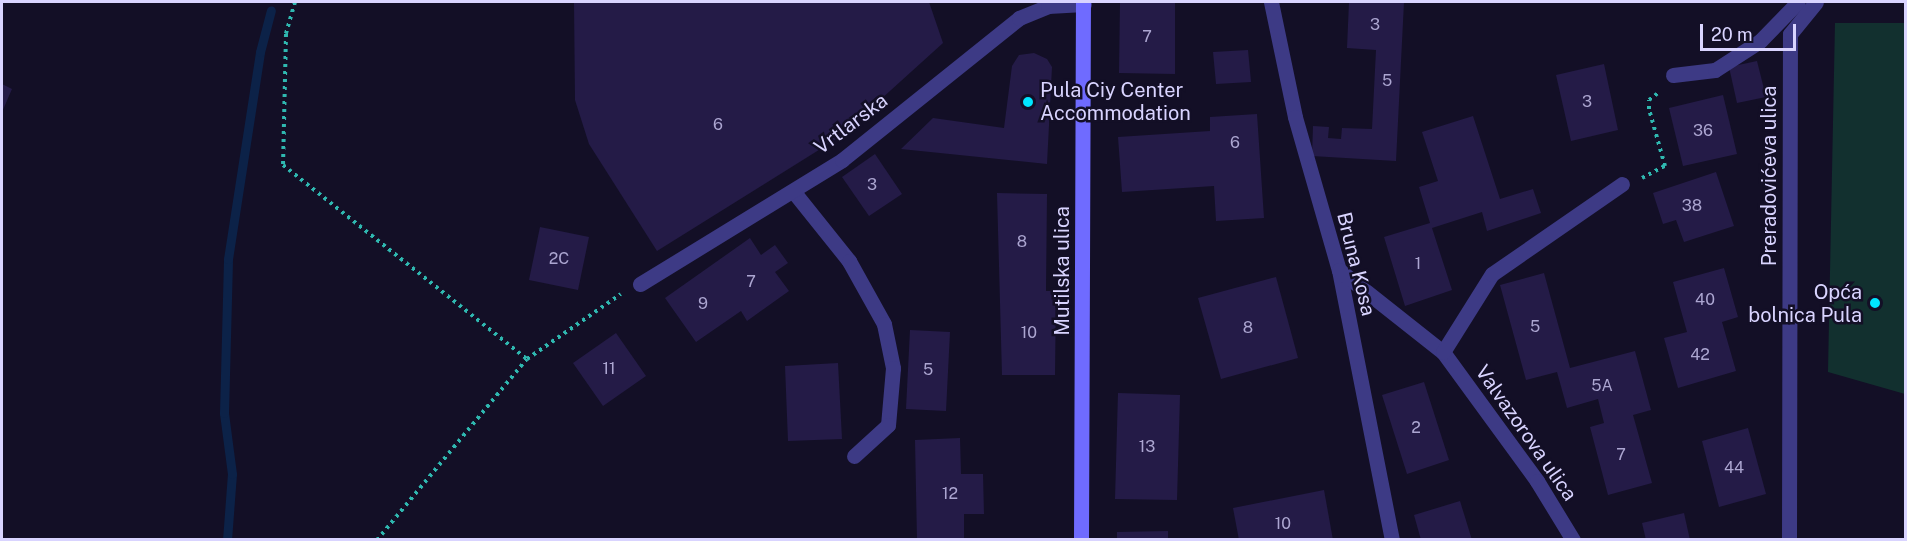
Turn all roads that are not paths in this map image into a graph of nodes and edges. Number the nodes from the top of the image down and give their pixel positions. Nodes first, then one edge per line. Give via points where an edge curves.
1 (1084, 2) edge
2 (1271, 2) edge
3 (1798, 2) edge
4 (1816, 2) edge
5 (1673, 75) road end
6 (1622, 184) road end
7 (793, 191) junction
8 (1339, 270) junction
9 (640, 284) road end
10 (1443, 352) junction
11 (854, 456) dead end
12 (1081, 540) edge
13 (1392, 540) edge
14 (1573, 540) edge
15 (1789, 540) edge

1 - 7 street, Vrtlarska via 1048,6 1019,18 842,160
1 - 12 main road, Mutilska ulica
2 - 8 street, Bruna Kosa via 1295,117
3 - 5 street via 1760,41 1715,70
4 - 15 street, Preradovićeva ulica via 1790,34
6 - 10 street via 1492,274
7 - 9 street, Vrtlarska
7 - 11 street via 849,261 884,324 893,368 888,425
8 - 10 street, Valvazorova ulica
8 - 13 street, Bruna Kosa
10 - 14 street, Valvazorova ulica via 1537,481

